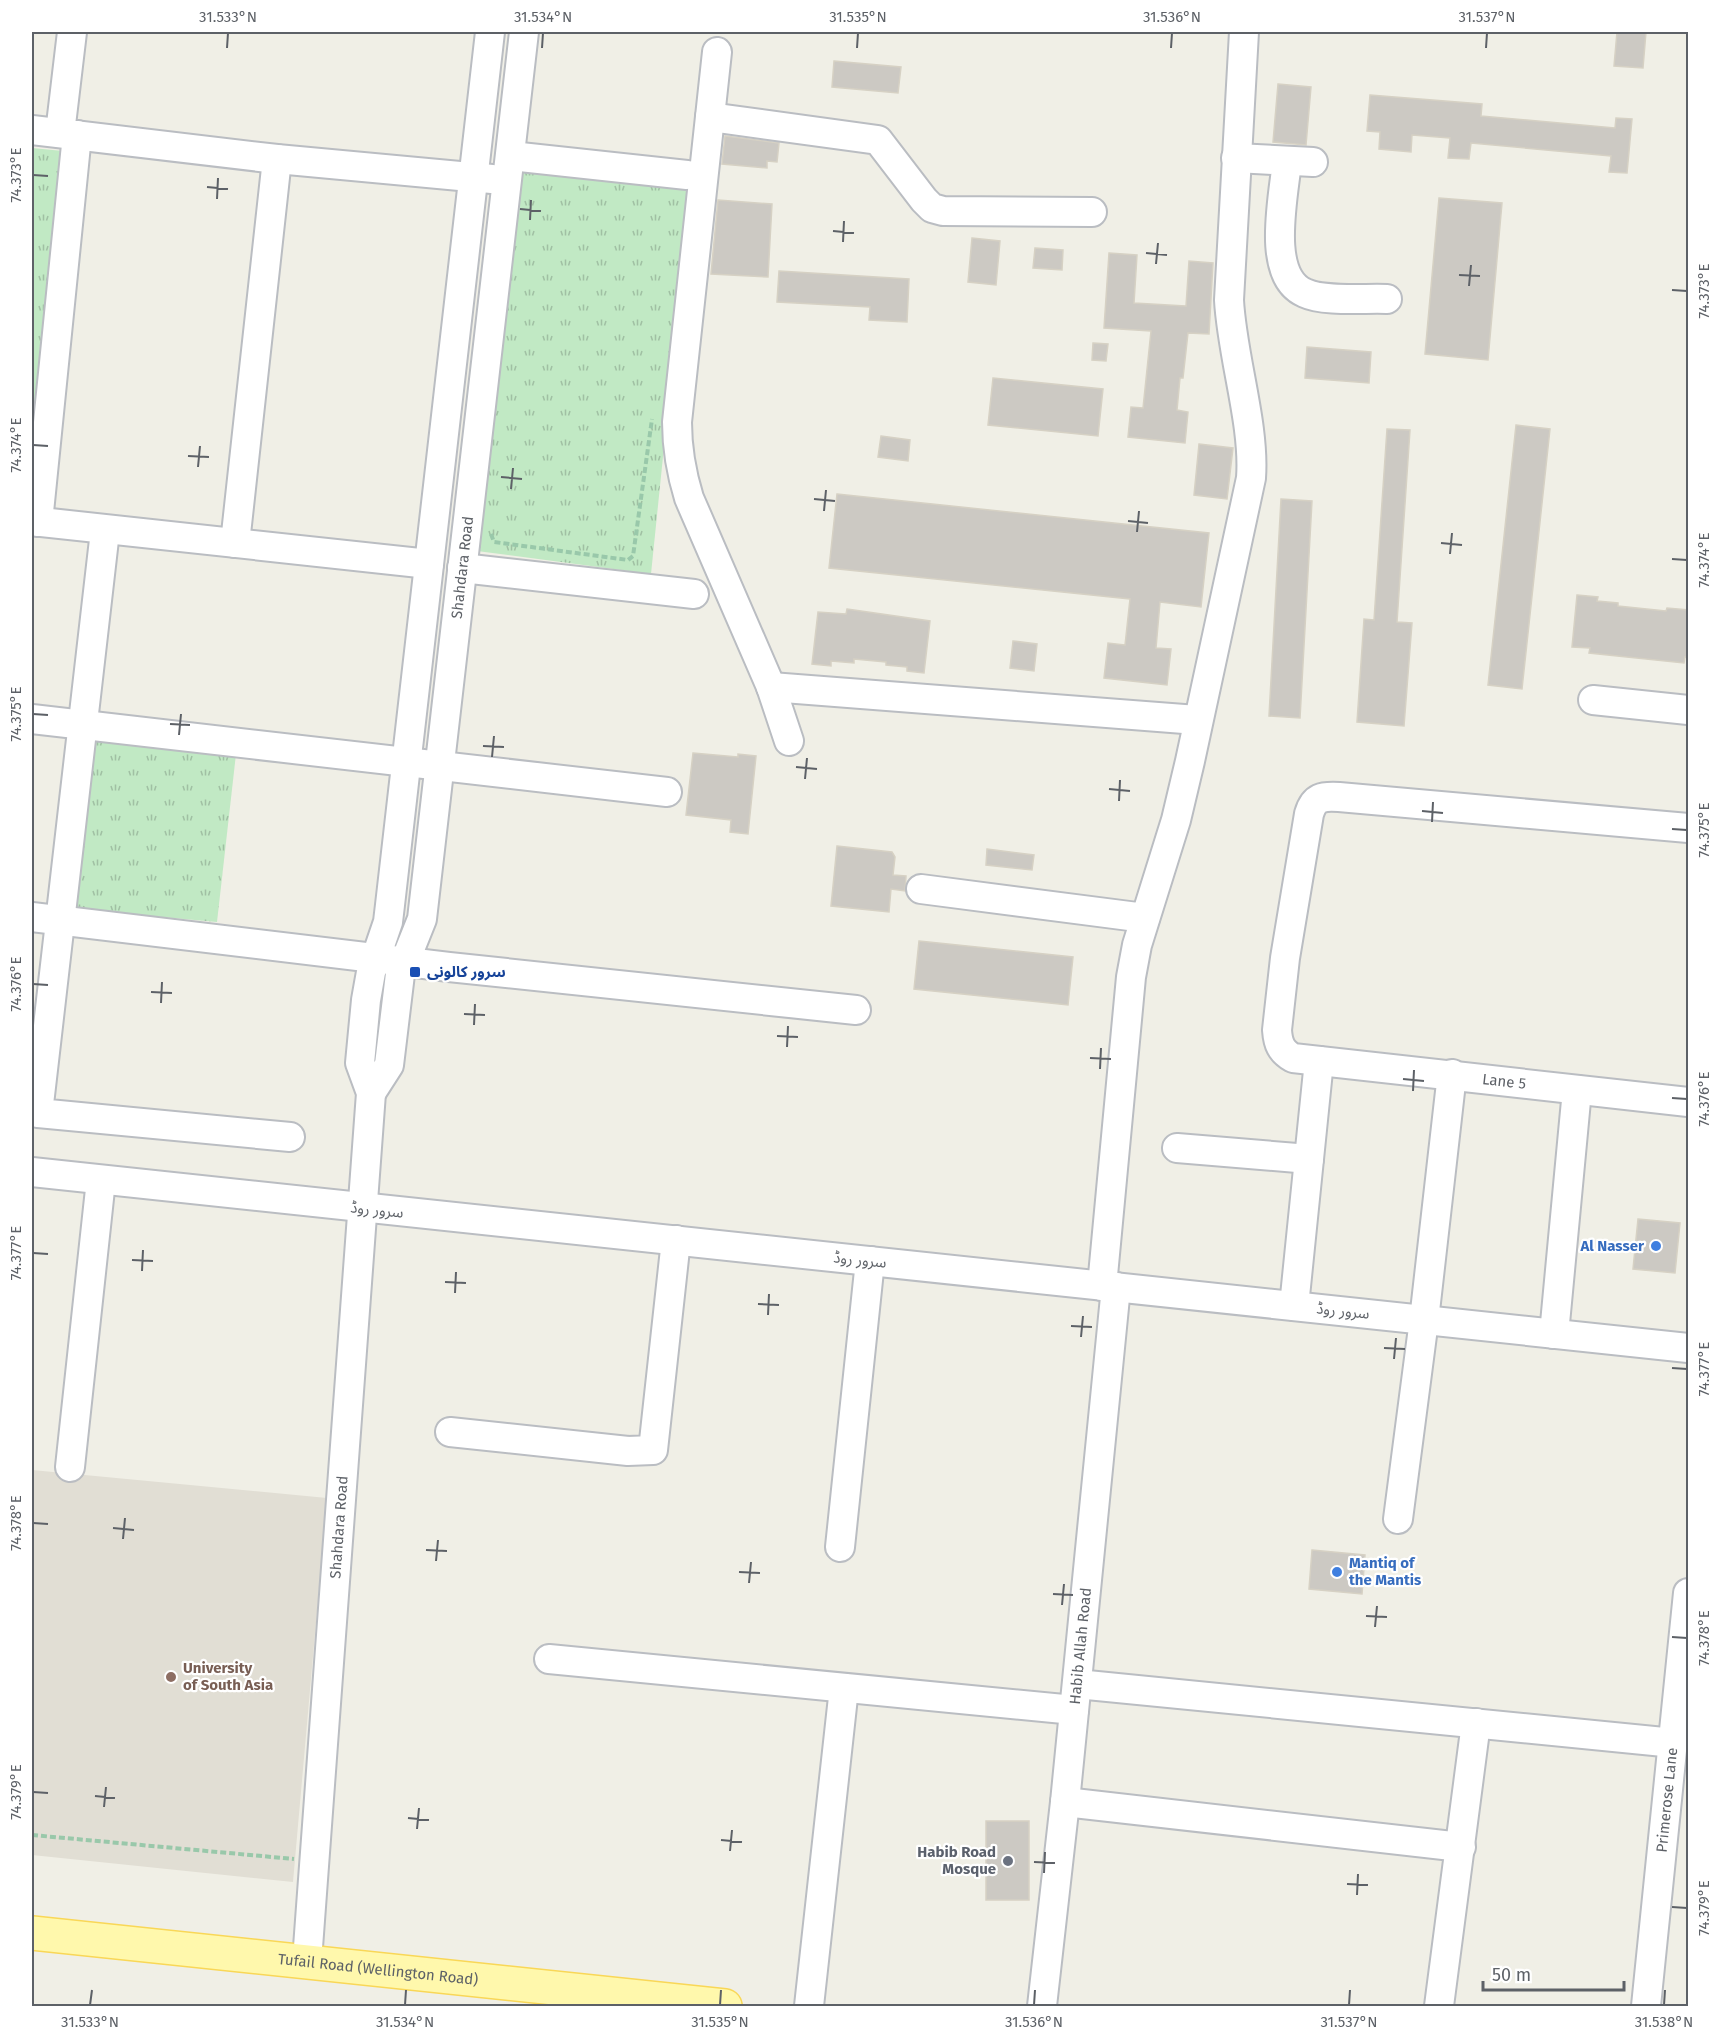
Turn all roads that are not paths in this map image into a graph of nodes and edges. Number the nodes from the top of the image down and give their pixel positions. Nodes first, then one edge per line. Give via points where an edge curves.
1 (72, 32) edge
2 (490, 32) edge
3 (524, 32) edge
4 (1244, 32) edge
5 (717, 52) dead end
6 (710, 117) junction
7 (32, 130) edge
8 (69, 134) junction
9 (1236, 158) junction
10 (276, 159) junction
11 (509, 168) junction
12 (687, 175) dead end
13 (473, 176) junction
14 (1092, 212) dead end
15 (1387, 299) dead end
16 (35, 522) edge
17 (105, 531) junction
18 (235, 543) junction
19 (429, 564) junction
20 (462, 568) junction
21 (694, 594) dead end
22 (771, 687) junction
23 (1593, 700) dead end
24 (1689, 710) edge
25 (32, 719) edge
26 (1197, 720) junction
27 (82, 725) junction
28 (789, 741) dead end
29 (408, 762) junction
30 (440, 766) junction
31 (667, 792) dead end
32 (1689, 828) edge
33 (921, 889) dead end
34 (45, 918) edge
35 (1145, 918) junction
36 (375, 959) junction
37 (404, 962) junction
38 (856, 1010) dead end
39 (1319, 1061) junction
40 (1452, 1074) junction
41 (1577, 1090) junction
42 (371, 1094) junction
43 (1689, 1102) edge
44 (35, 1113) edge
45 (290, 1137) dead end
46 (1177, 1148) dead end
47 (1309, 1159) junction
48 (32, 1172) edge
49 (101, 1180) junction
50 (361, 1208) junction
51 (676, 1240) junction
52 (870, 1262) junction
53 (1109, 1287) junction
54 (1294, 1306) junction
55 (1424, 1320) junction
56 (1554, 1334) junction
57 (1689, 1348) edge
58 (450, 1432) dead end
59 (70, 1467) dead end
60 (1398, 1519) dead end
61 (840, 1547) dead end
62 (1689, 1593) edge
63 (549, 1659) dead end
64 (844, 1688) junction
65 (1076, 1697) junction
66 (1476, 1723) junction
67 (1674, 1743) junction
68 (1065, 1802) junction
69 (1461, 1847) junction
70 (32, 1933) edge
71 (307, 1961) junction
72 (560, 1998) edge
73 (725, 2007) edge
74 (809, 2007) edge
75 (1042, 2007) edge
76 (1439, 2007) edge
77 (1646, 2007) edge

1 - 8 street
2 - 13 street, Shahdara Road
3 - 11 street, Shahdara Road
4 - 9 street, Habib Allah Road
5 - 6 street
6 - 14 street via 878,140 924,200 943,211
6 - 22 street via 677,445 689,498
7 - 8 street
8 - 10 street
8 - 16 street
9 - 15 street via 1300,161 1280,256 1291,284 1317,296
9 - 26 street, Habib Allah Road via 1230,329 1252,462
10 - 13 street
10 - 18 street
11 - 12 street
11 - 13 street
11 - 20 street, Shahdara Road
13 - 19 street, Shahdara Road
16 - 17 street
17 - 18 street
17 - 27 street
18 - 19 street
19 - 29 street, Shahdara Road
20 - 21 street
20 - 30 street, Shahdara Road
22 - 26 street
22 - 28 street
23 - 24 street
25 - 27 street
26 - 35 street, Habib Allah Road via 1176,820
27 - 29 street
27 - 34 street
29 - 30 street
29 - 36 street, Shahdara Road via 388,922
30 - 31 street
30 - 37 street, Shahdara Road via 422,919
32 - 39 street, Lane 5 via 1318,797 1309,814 1277,1030 1284,1052 1293,1058
33 - 35 street
34 - 36 street
34 - 44 street
35 - 53 street, Habib Allah Road via 1131,977
36 - 37 street
36 - 42 street, Shahdara Road via 360,1062
37 - 38 street
37 - 42 street, Shahdara Road via 389,1065
39 - 40 street, Lane 5
39 - 47 street
40 - 41 street, Lane 5
40 - 55 street
41 - 43 street, Lane 5
41 - 56 street
42 - 50 street, Shahdara Road
44 - 45 street
46 - 47 street
47 - 54 street
48 - 49 street, سرور روڈ
49 - 50 street, سرور روڈ
49 - 59 street
50 - 51 street, سرور روڈ
50 - 71 street, Shahdara Road
51 - 52 street, سرور روڈ
51 - 58 street via 653,1450 628,1451
52 - 53 street, سرور روڈ
52 - 61 street
53 - 54 street, سرور روڈ
53 - 65 street, Habib Allah Road
54 - 55 street, سرور روڈ
55 - 56 street, سرور روڈ
55 - 60 street
56 - 57 street, سرور روڈ
62 - 67 street, Primerose Lane
63 - 64 street
64 - 65 street
64 - 74 street
65 - 66 street
65 - 68 street, Habib Allah Road
66 - 67 street
66 - 69 street
67 - 77 street, Primerose Lane
68 - 69 street
68 - 75 street, Habib Allah Road
69 - 76 street
70 - 71 main road, Tufail Road (Wellington Road)
71 - 72 main road, Tufail Road (Wellington Road)
72 - 73 main road, Tufail Road (Wellington Road)

